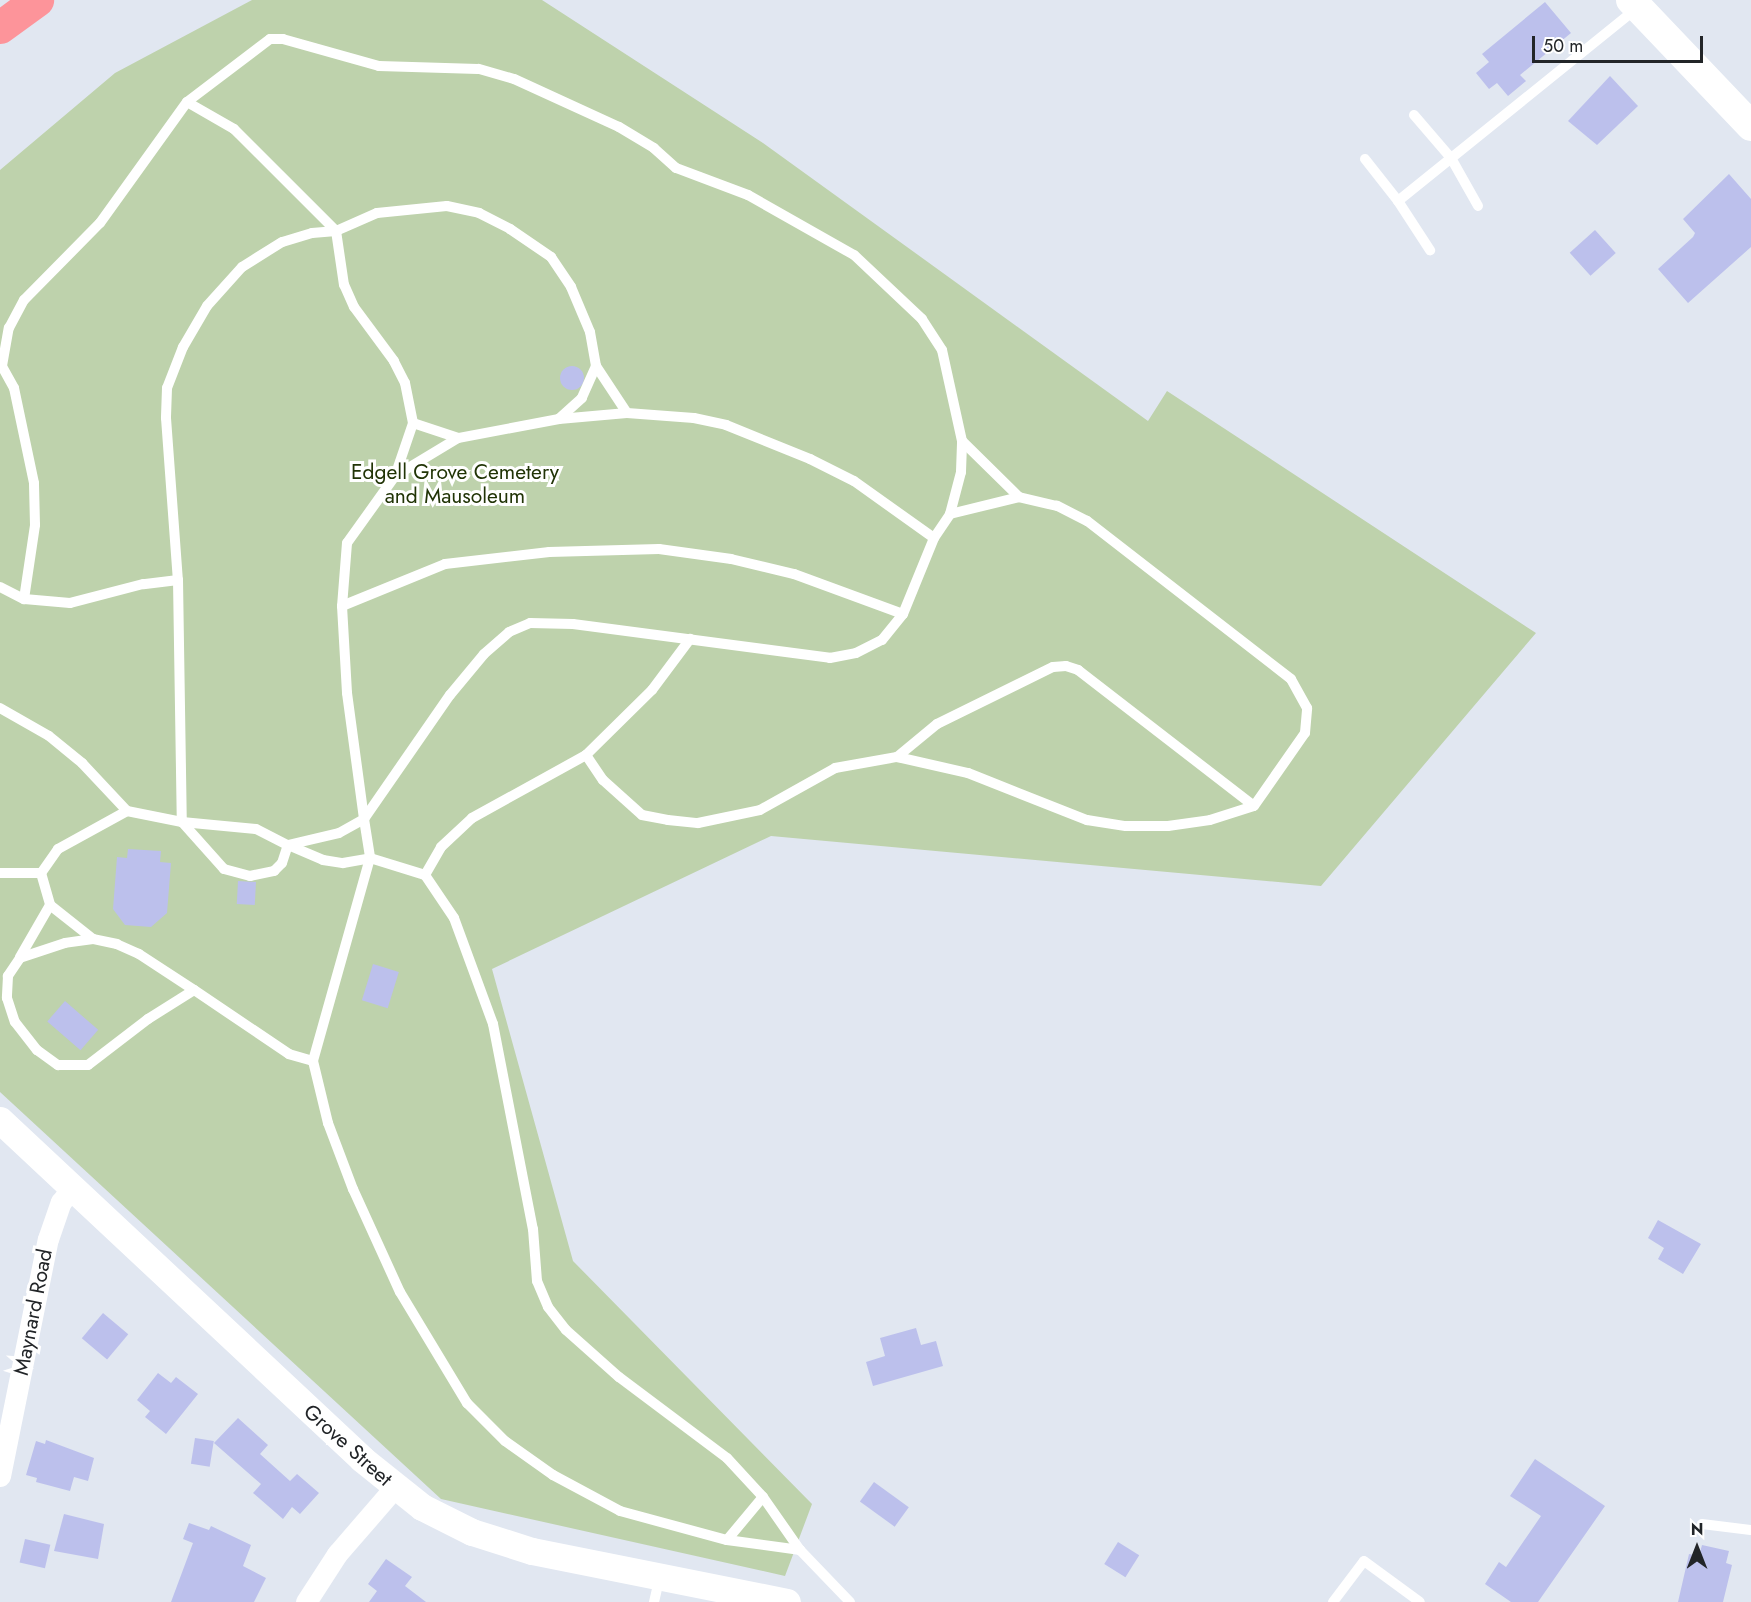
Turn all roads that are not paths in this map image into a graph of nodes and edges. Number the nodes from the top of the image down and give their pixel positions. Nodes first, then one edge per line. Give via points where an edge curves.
1 (37, 0) edge
2 (1634, 4) edge
3 (0, 27) edge
4 (187, 102) junction
5 (1414, 115) dead end
6 (1751, 126) edge
7 (1451, 158) junction
8 (1365, 159) dead end
9 (1398, 201) junction
10 (1478, 206) dead end
11 (336, 231) junction
12 (1430, 250) dead end
13 (596, 366) junction
14 (1, 367) edge
15 (627, 413) junction
16 (559, 418) junction
17 (413, 423) junction
18 (458, 438) junction
19 (962, 441) junction
20 (395, 476) junction
21 (1018, 497) junction
22 (951, 514) junction
23 (934, 538) junction
24 (178, 580) junction
25 (0, 587) edge
26 (24, 598) junction
27 (342, 606) junction
28 (903, 614) junction
29 (690, 639) junction
30 (0, 708) edge
31 (586, 755) junction
32 (897, 757) junction
33 (1254, 806) junction
34 (127, 811) junction
35 (364, 819) junction
36 (182, 822) junction
37 (288, 845) junction
38 (370, 858) junction
39 (0, 873) edge
40 (41, 873) junction
41 (425, 875) junction
42 (50, 905) junction
43 (93, 939) junction
44 (20, 958) junction
45 (194, 990) junction
46 (313, 1061) junction
47 (0, 1120) edge
48 (72, 1188) junction
49 (0, 1476) edge
50 (395, 1487) junction
51 (763, 1497) junction
52 (1702, 1524) dead end
53 (1751, 1530) edge
54 (727, 1540) junction
55 (800, 1550) junction
56 (661, 1576) junction
57 (306, 1602) edge
58 (654, 1602) edge
59 (787, 1602) edge
60 (850, 1602) edge
61 (1333, 1602) edge
62 (1420, 1602) edge

1 - 3 highway
2 - 6 main road
2 - 7 lane
4 - 11 lane via 234,129
4 - 14 lane via 100,223 24,300 9,328
4 - 19 lane via 270,39 283,39 379,66 478,69 514,79 619,127 654,148 676,168 748,195 854,255 922,319 942,350
5 - 7 lane
7 - 9 lane
7 - 10 lane
8 - 9 lane
9 - 12 lane
11 - 13 lane via 377,213 447,206 479,213 510,229 551,257 571,287 590,332
11 - 17 lane via 344,285 354,307 405,383
11 - 24 lane via 312,232 282,242 242,267 207,306 183,347 167,388 166,418
13 - 15 lane
13 - 16 lane via 582,398
14 - 26 lane via 14,388 34,483 35,525
15 - 16 lane
15 - 23 lane via 726,425 810,459 854,481
16 - 18 lane
17 - 18 lane
17 - 20 lane
18 - 20 lane
19 - 21 lane
19 - 22 lane via 962,472
20 - 27 lane via 347,543
21 - 22 lane
21 - 33 lane via 1057,506 1087,521 1300,689 1307,708 1305,733
22 - 23 lane
23 - 28 lane
24 - 26 lane via 142,584 70,603
24 - 36 lane
25 - 26 lane
27 - 28 lane via 445,564 538,553 659,549 731,559 794,574
27 - 35 lane via 346,683
28 - 29 lane via 882,640 856,653 830,658
29 - 31 lane via 652,690
29 - 35 lane via 573,624 530,623 509,632 484,654 450,695
30 - 34 lane via 49,736 82,763
31 - 32 lane via 603,780 642,815 698,823 760,810 853,762
31 - 41 lane via 472,818 441,847
32 - 33 lane via 969,773 1087,820 1126,826 1209,820
32 - 33 lane via 937,724 1053,668 1066,666 1078,670
34 - 36 lane
34 - 40 lane via 58,849
35 - 37 lane via 339,833
35 - 38 lane
36 - 37 lane via 256,829
36 - 37 lane via 224,869 250,876 274,871 282,863
37 - 38 lane via 323,860 343,863
38 - 41 lane
38 - 46 lane
39 - 40 lane
40 - 42 lane
41 - 51 lane via 454,918 493,1024 533,1229 537,1281 548,1307 566,1330 619,1377 727,1458
42 - 43 lane
42 - 44 lane
43 - 44 lane via 65,943
43 - 45 lane via 139,954
44 - 45 lane via 8,976 7,998 15,1022 37,1050 58,1065 88,1065
45 - 46 lane via 289,1053
46 - 54 lane via 328,1123 353,1189 400,1292 467,1403 505,1441 553,1475 620,1511
47 - 48 street, Grove Street
48 - 49 street, Maynard Road via 61,1202 48,1239
48 - 50 street, Grove Street
50 - 56 street, Grove Street via 444,1520 499,1542
50 - 57 street via 337,1554
51 - 54 lane
51 - 55 lane
52 - 53 lane
54 - 55 lane
55 - 60 lane
56 - 58 lane
56 - 59 street, Grove Street
61 - 62 lane via 1364,1561

